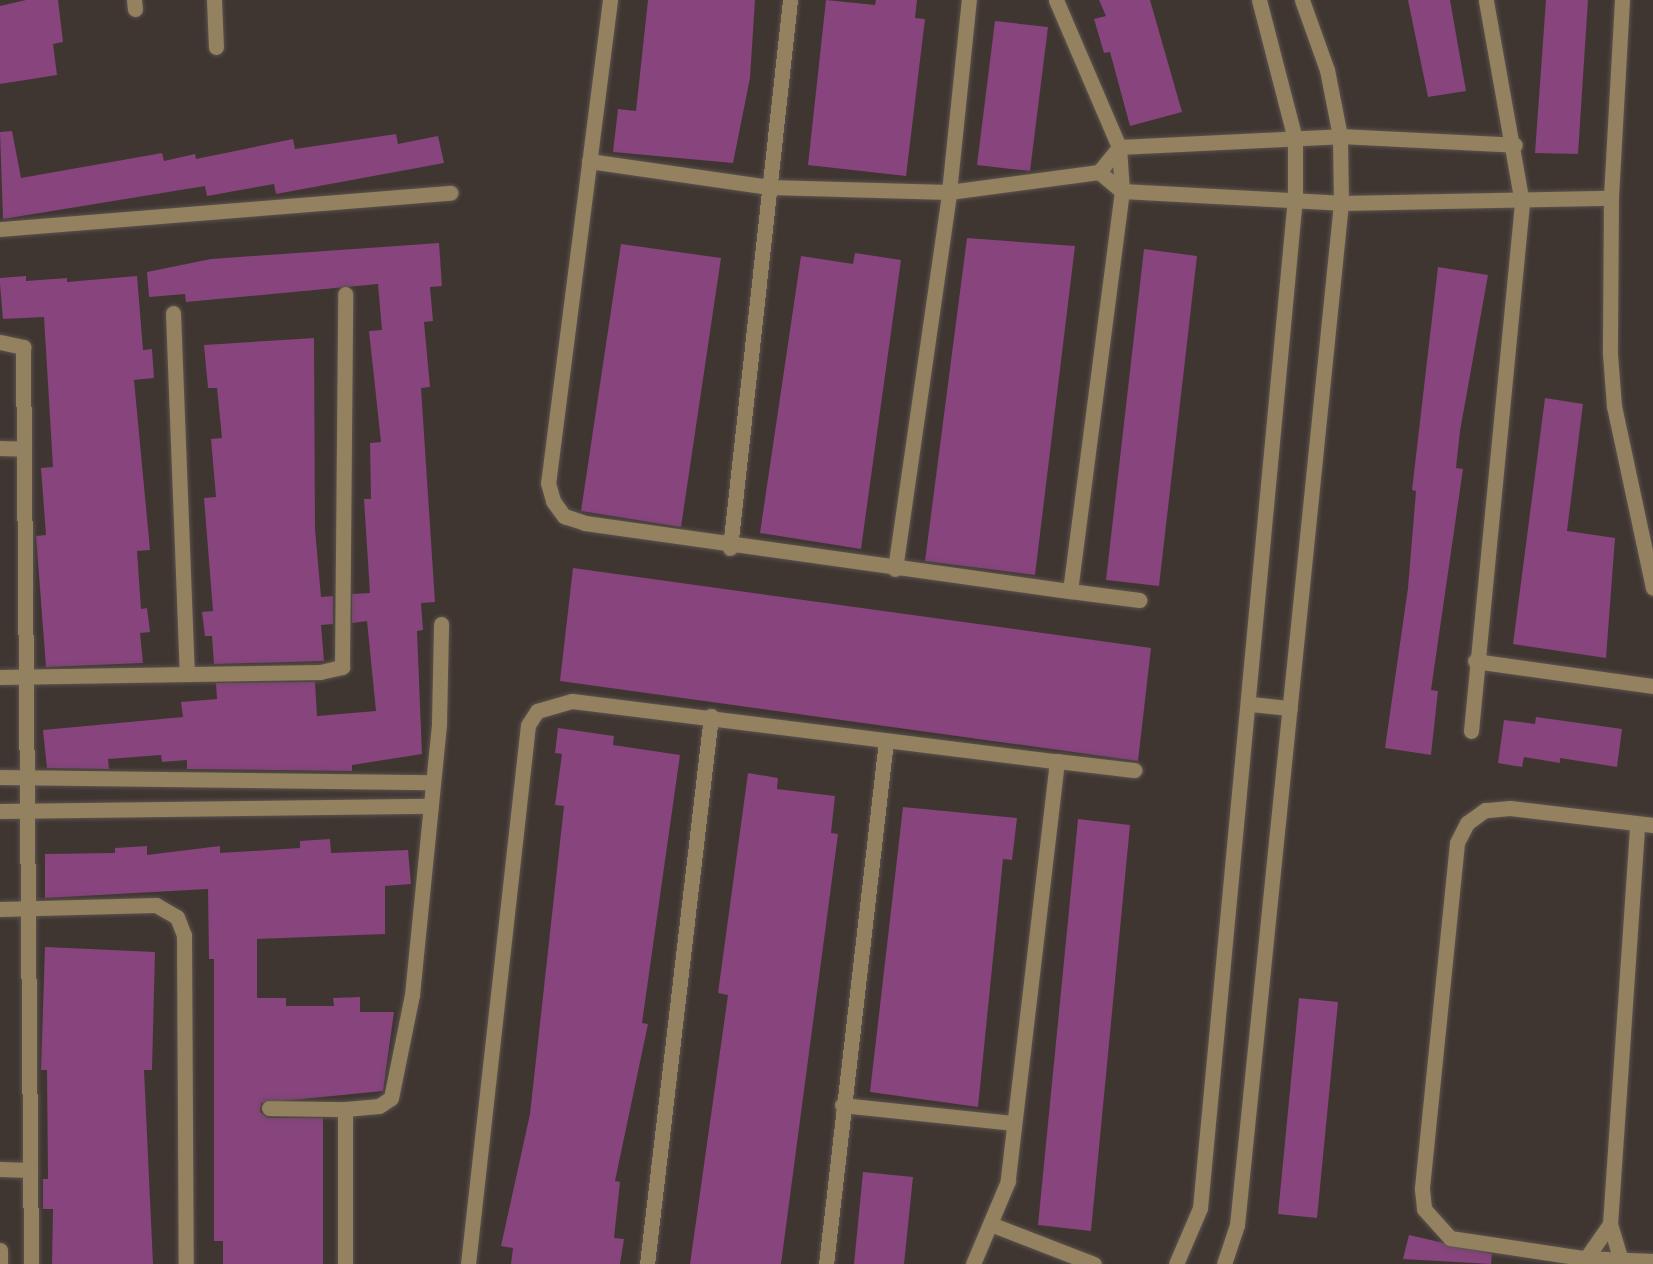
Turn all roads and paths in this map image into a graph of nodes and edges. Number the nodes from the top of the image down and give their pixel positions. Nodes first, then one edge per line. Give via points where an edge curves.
1 (214, 0) edge
2 (610, 0) edge
3 (790, 0) edge
4 (969, 0) edge
5 (1056, 0) edge
6 (1259, 0) edge
7 (1302, 0) edge
8 (1486, 0) edge
9 (1622, 0) edge
10 (216, 47) dead end
11 (1340, 136) junction
12 (1295, 139) junction
13 (1515, 145) junction
14 (1119, 147) junction
15 (589, 162) junction
16 (1099, 172) junction
17 (769, 188) junction
18 (1122, 191) junction
19 (949, 192) junction
20 (451, 193) dead end
21 (1295, 198) junction
22 (1611, 198) junction
23 (1341, 202) junction
24 (1522, 203) junction
25 (0, 229) edge
26 (345, 294) dead end
27 (173, 313) dead end
28 (0, 342) edge
29 (0, 448) edge
30 (24, 449) junction
31 (730, 548) junction
32 (895, 569) junction
33 (1653, 588) edge
34 (1070, 591) junction
35 (1139, 600) dead end
36 (441, 624) dead end
37 (1475, 661) junction
38 (187, 673) junction
39 (26, 676) junction
40 (0, 677) edge
41 (1653, 686) edge
42 (1251, 704) junction
43 (1290, 708) junction
44 (711, 716) junction
45 (1471, 731) dead end
46 (886, 741) junction
47 (1058, 761) junction
48 (1134, 770) dead end
49 (0, 777) edge
50 (27, 778) junction
51 (433, 782) junction
52 (431, 806) junction
53 (31, 809) junction
54 (0, 811) edge
55 (1636, 824) junction
56 (1653, 825) edge
57 (28, 908) junction
58 (0, 909) edge
59 (842, 1105) junction
60 (269, 1108) dead end
61 (345, 1109) junction
62 (1014, 1123) junction
63 (0, 1169) edge
64 (30, 1170) junction
65 (1610, 1224) junction
66 (993, 1225) junction
67 (0, 1250) edge
68 (1582, 1261) edge
69 (1653, 1261) edge
70 (979, 1263) edge
71 (1622, 1263) edge
72 (0, 1264) edge
73 (31, 1264) edge
74 (186, 1264) edge
75 (345, 1264) edge
76 (468, 1264) edge
77 (647, 1264) edge
78 (826, 1264) edge
79 (1094, 1264) edge
80 (1176, 1264) edge
81 (1224, 1264) edge

1 - 10 street
2 - 15 street
3 - 17 street
4 - 19 street
5 - 14 street
6 - 12 street
7 - 11 street via 1327,70
8 - 13 street
9 - 22 street
11 - 12 street
11 - 13 street
11 - 23 street
12 - 14 street
12 - 21 street
13 - 24 street
14 - 16 street
14 - 18 street
15 - 17 street
15 - 31 street via 548,483 553,501 564,516 585,523
16 - 18 street
16 - 19 street
17 - 19 street
17 - 31 street
18 - 21 street
18 - 34 street
19 - 32 street
20 - 25 street
21 - 23 street
21 - 42 street
22 - 24 street
22 - 33 street via 1614,406
23 - 24 street
23 - 43 street
24 - 37 street
26 - 38 street via 342,667 320,672
27 - 38 street
28 - 30 street via 23,347
29 - 30 street
30 - 39 street
31 - 32 street
32 - 34 street
34 - 35 street
36 - 51 street
37 - 41 street
37 - 45 street
38 - 39 street
39 - 40 street
39 - 50 street
42 - 43 street
42 - 80 street via 1200,1208
43 - 81 street via 1237,1225
44 - 46 street
44 - 76 street via 572,701 537,711 528,725
44 - 77 street
46 - 47 street
46 - 59 street
47 - 48 street
47 - 62 street
49 - 50 street
50 - 51 street
50 - 53 street
51 - 52 street
52 - 53 street
52 - 61 street via 412,995 397,1080 391,1098 380,1106
53 - 54 street
53 - 57 street
55 - 56 street
55 - 65 street
55 - 68 street via 1485,810 1467,823 1457,843 1424,1209 1450,1238
57 - 58 street
57 - 64 street
57 - 74 street via 156,904 169,908 184,935
59 - 62 street
59 - 78 street
60 - 61 street
61 - 75 street
62 - 66 street via 1008,1181
63 - 64 street
64 - 73 street
65 - 68 street
65 - 71 street
66 - 70 street
66 - 79 street
67 - 72 street
68 - 71 street
69 - 71 street

